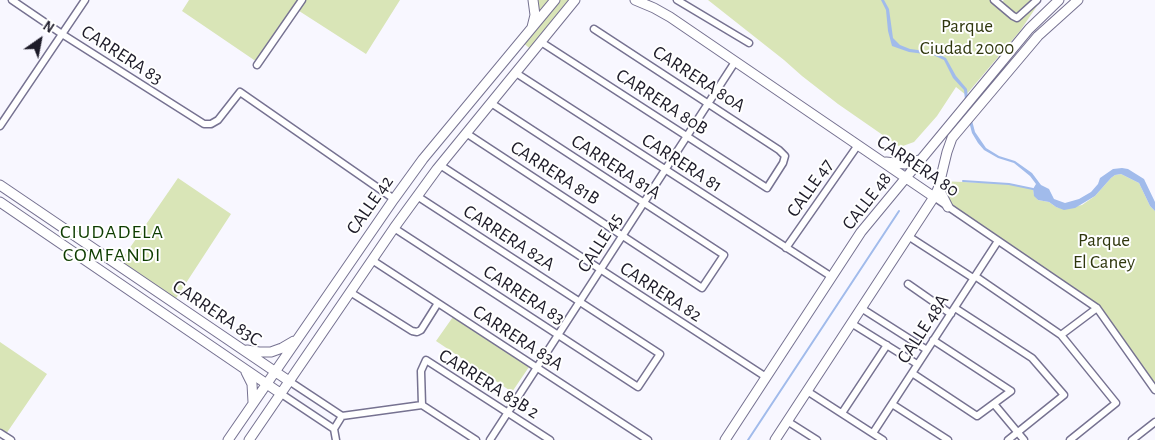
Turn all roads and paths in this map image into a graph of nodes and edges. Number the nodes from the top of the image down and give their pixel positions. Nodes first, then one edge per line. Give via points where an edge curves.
1 (12, 0) edge
2 (84, 0) edge
3 (302, 0) edge
4 (533, 0) edge
5 (555, 0) edge
6 (575, 0) edge
7 (635, 0) edge
8 (677, 0) edge
9 (994, 0) edge
10 (1037, 0) edge
11 (1059, 0) edge
12 (1078, 0) edge
13 (594, 28) dead end
14 (531, 29) junction
15 (62, 34) junction
16 (541, 42) junction
17 (749, 43) dead end
18 (735, 62) junction
19 (257, 65) dead end
20 (516, 73) junction
21 (491, 103) junction
22 (709, 103) junction
23 (0, 126) edge
24 (466, 134) junction
25 (687, 136) junction
26 (858, 145) junction
27 (922, 159) junction
28 (882, 161) junction
29 (440, 165) junction
30 (665, 170) junction
31 (906, 178) junction
32 (940, 181) junction
33 (0, 184) edge
34 (767, 188) joint
35 (417, 196) junction
36 (934, 197) junction
37 (394, 199) junction
38 (0, 202) edge
39 (644, 203) junction
40 (948, 206) junction
41 (394, 228) junction
42 (623, 236) junction
43 (908, 236) junction
44 (998, 241) junction
45 (786, 248) junction
46 (109, 259) junction
47 (372, 260) junction
48 (100, 270) junction
49 (600, 270) junction
50 (832, 277) junction
51 (974, 277) junction
52 (137, 278) junction
53 (908, 284) dead end
54 (702, 288) joint
55 (129, 290) junction
56 (350, 292) junction
57 (580, 302) junction
58 (438, 303) junction
59 (861, 308) junction
60 (1097, 308) junction
61 (953, 311) junction
62 (851, 323) junction
63 (301, 334) junction
64 (558, 335) junction
65 (1061, 335) junction
66 (933, 340) junction
67 (236, 345) junction
68 (887, 345) junction
69 (927, 350) junction
70 (917, 364) junction
71 (241, 366) junction
72 (537, 368) junction
73 (275, 372) junction
74 (912, 373) junction
75 (766, 377) junction
76 (289, 381) junction
77 (267, 384) junction
78 (638, 387) joint
79 (1155, 390) edge
80 (807, 391) junction
81 (280, 393) junction
82 (252, 404) junction
83 (892, 404) junction
84 (994, 404) junction
85 (422, 405) junction
86 (508, 412) junction
87 (842, 413) junction
88 (342, 416) junction
89 (787, 421) junction
90 (1155, 422) edge
91 (334, 429) junction
92 (1018, 432) junction
93 (0, 433) edge
94 (873, 433) junction
95 (11, 440) edge
96 (228, 440) edge
97 (249, 440) edge
98 (336, 440) edge
99 (476, 440) edge
100 (490, 440) edge
101 (550, 440) edge
102 (648, 440) edge
103 (725, 440) edge
104 (775, 440) edge
105 (817, 440) edge
106 (883, 440) edge
107 (948, 440) edge
108 (1008, 440) edge
109 (1024, 440) edge
110 (1070, 440) edge
111 (1132, 440) edge

1 - 15 street, CARRERA 83
2 - 15 street
3 - 19 street
4 - 14 street
5 - 14 street, CALLE 42
6 - 16 street, CALLE 42
7 - 18 street, CARRERA 80 via 670,17
8 - 17 street
9 - 10 street via 1017,18
11 - 27 street, CALLE 48
12 - 32 street via 1038,36 952,138
13 - 22 street, CARRERA 80A
14 - 37 street, CALLE 42 via 428,152
15 - 23 street
15 - 37 street, CARRERA 83 via 204,124 218,120 240,92
16 - 20 street, CALLE 42
16 - 25 street, CARRERA 80B
18 - 22 street, CALLE 45
18 - 26 street, CARRERA 80
20 - 21 street, CALLE 42
20 - 30 street, CARRERA 81
21 - 24 street, CALLE 42
21 - 39 street, CARRERA 81A
22 - 25 street, CALLE 45
22 - 34 street, CARRERA 80A via 785,156 784,163
24 - 29 street, CALLE 42
24 - 42 street, CARRERA 81B
25 - 30 street, CALLE 45
25 - 34 street, CARRERA 80B
26 - 28 street, CARRERA 80
26 - 45 street, CALLE 47
27 - 28 street via 905,164
27 - 31 street, CALLE 48
28 - 31 street, CARRERA 80
29 - 35 street, CALLE 42
29 - 49 street, CARRERA 82
30 - 39 street, CALLE 45
30 - 45 street, CARRERA 81
31 - 36 street, CARRERA 80
31 - 50 street, CALLE 48 via 861,232
32 - 36 street
32 - 40 street via 940,191
33 - 46 street, CARRERA 83C
35 - 41 street, CALLE 42
35 - 57 street, CARRERA 82A
36 - 40 street, CARRERA 80
36 - 43 street
37 - 63 street, CALLE 42
38 - 48 street, CARRERA 83C
39 - 42 street, CALLE 45
39 - 54 street, CARRERA 81A via 724,255
40 - 44 street, CARRERA 80
41 - 47 street, CALLE 42
41 - 64 street, CARRERA 83
42 - 49 street, CALLE 45
42 - 54 street, CARRERA 81B
43 - 51 street
43 - 59 street
44 - 51 street, CALLE 48A
44 - 60 street, CARRERA 80
45 - 50 street, CARRERA 81
46 - 48 street via 109,268
46 - 52 street, CARRERA 83C
47 - 56 street, CALLE 42
47 - 58 street, CARRERA 83A
48 - 55 street, CARRERA 83C
49 - 57 street, CALLE 45
49 - 75 street, CARRERA 82
50 - 75 street, CALLE 48
51 - 61 street, CALLE 48A
51 - 65 street
52 - 55 street via 129,281
52 - 67 street, CARRERA 83C
53 - 61 street
55 - 71 street, CARRERA 83C
56 - 58 street via 407,329 417,332
56 - 76 street, CALLE 42
57 - 64 street, CALLE 45
57 - 78 street, CARRERA 82A via 660,354
58 - 72 street, CARRERA 83A
59 - 62 street
59 - 69 street
60 - 65 street
60 - 79 street, CARRERA 80
61 - 66 street, CALLE 48A
61 - 92 street via 1032,358 1064,396
62 - 68 street
62 - 80 street
63 - 67 street via 271,352 247,350
63 - 73 street, CALLE 42
64 - 72 street, CALLE 45
64 - 78 street, CARRERA 83
65 - 110 street via 1116,403
66 - 69 street, CALLE 48A
66 - 84 street via 1011,391
67 - 73 street, CARRERA 83C
68 - 70 street
68 - 87 street
69 - 70 street, CALLE 48A
70 - 74 street, CALLE 48A
71 - 77 street, CARRERA 83C
71 - 82 street via 252,384
72 - 86 street, CALLE 45
72 - 102 street, CARRERA 83A
73 - 76 street, CARRERA 83C
73 - 77 street, CALLE 42
74 - 83 street, CALLE 48A
74 - 84 street via 977,416
75 - 103 street, CALLE 48
76 - 81 street, CALLE 42
76 - 88 street, CARRERA 83C
77 - 81 street, CARRERA 83C
77 - 82 street, CALLE 42
80 - 87 street
80 - 89 street
81 - 91 street, CARRERA 83C
81 - 97 street, CALLE 42
82 - 96 street, CALLE 42
83 - 94 street, CALLE 48A
83 - 107 street
84 - 92 street
85 - 86 street, CARRERA 83B 2 via 421,371 426,360
85 - 88 street
85 - 99 street
86 - 100 street, CALLE 45
86 - 101 street, CARRERA 83B 2
87 - 94 street
88 - 91 street
89 - 104 street
89 - 105 street
90 - 111 street
91 - 98 street
92 - 108 street
92 - 109 street
93 - 95 street
94 - 106 street

